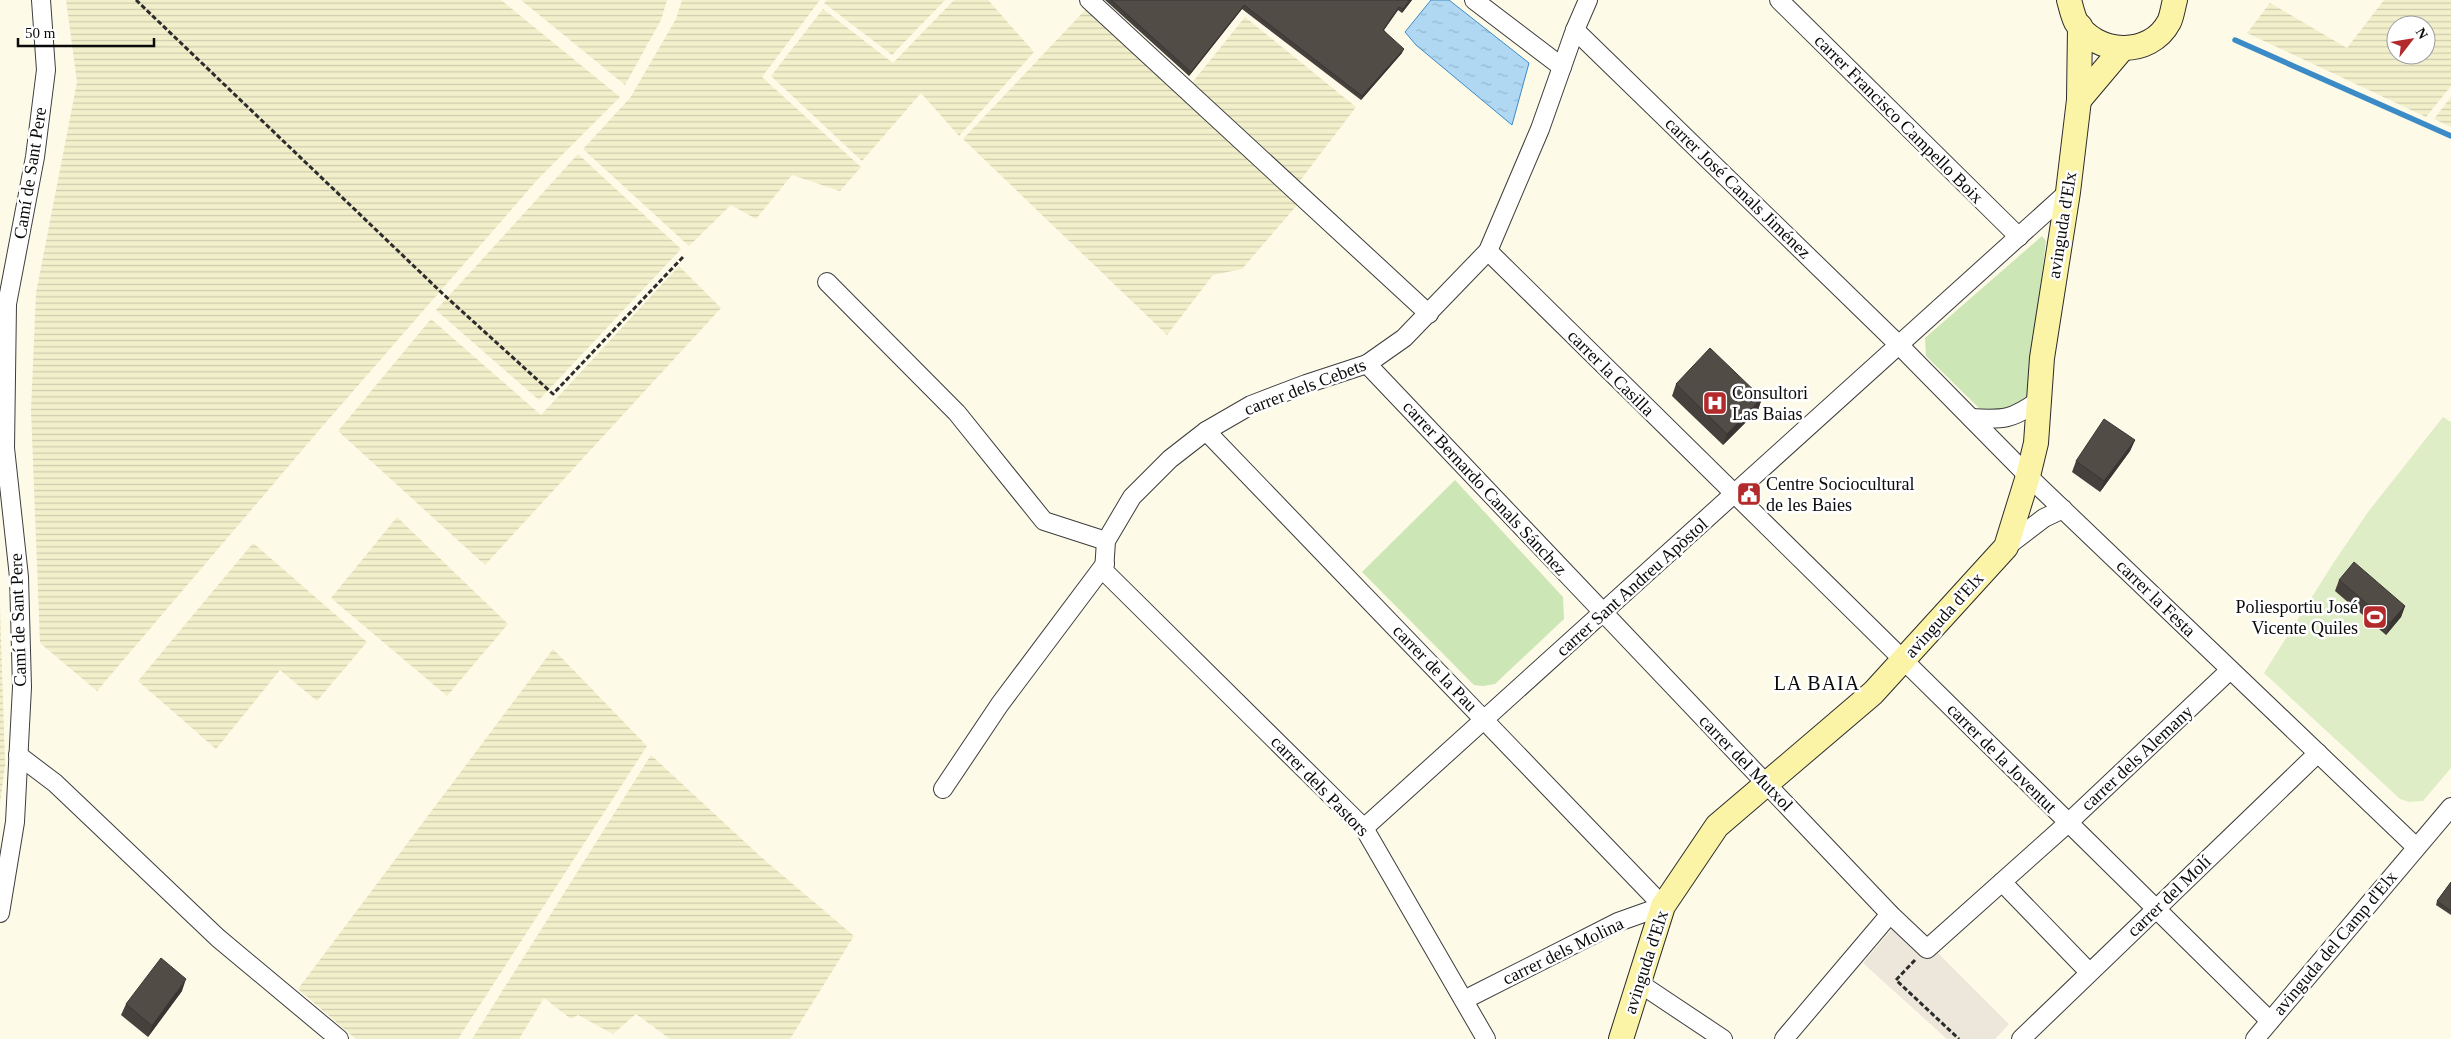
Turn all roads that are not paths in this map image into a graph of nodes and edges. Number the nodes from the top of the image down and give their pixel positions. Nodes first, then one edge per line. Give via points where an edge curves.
1 (41, 0) edge
2 (1089, 0) edge
3 (1474, 0) edge
4 (1588, 0) edge
5 (1779, 0) edge
6 (2069, 0) edge
7 (2175, 0) edge
8 (2080, 26) junction
9 (1575, 30) junction
10 (2122, 49) junction
11 (1562, 67) junction
12 (2079, 100) junction
13 (2068, 192) junction
14 (2019, 237) junction
15 (1488, 251) junction
16 (827, 282) dead end
17 (1429, 314) junction
18 (1900, 346) junction
19 (1367, 364) junction
20 (2039, 400) junction
21 (1971, 418) junction
22 (1206, 431) junction
23 (2028, 476) junction
24 (1734, 496) junction
25 (2063, 509) junction
26 (1106, 541) junction
27 (2006, 547) junction
28 (1105, 568) junction
29 (1603, 613) junction
30 (1903, 661) junction
31 (2230, 670) junction
32 (1485, 719) junction
33 (2318, 754) junction
34 (18, 755) junction
35 (1766, 784) junction
36 (944, 789) dead end
37 (2451, 807) edge
38 (2068, 823) junction
39 (1364, 828) junction
40 (2416, 847) junction
41 (2002, 882) junction
42 (1664, 906) junction
43 (2155, 909) junction
44 (0, 913) edge
45 (1890, 914) junction
46 (1929, 947) joint
47 (2089, 972) junction
48 (1639, 983) junction
49 (1464, 1000) junction
50 (2270, 1021) junction
51 (339, 1039) edge
52 (1486, 1039) edge
53 (1621, 1039) edge
54 (1723, 1039) edge
55 (1784, 1039) edge
56 (2021, 1039) edge
57 (2255, 1039) edge

1 - 34 street, Camí de Sant Pere via 46,70 35,157 7,304 5,448 19,576 22,687
2 - 17 street
3 - 11 street
4 - 9 street, carrer dels Cebets
5 - 14 street, carrer Francisco Campello Boix
6 - 8 main road
7 - 10 main road via 2169,22 2155,38 2138,47
8 - 10 main road via 2104,46
8 - 12 main road, avinguda d'Elx
9 - 11 street, carrer dels Cebets
9 - 18 street, carrer José Canals Jiménez
10 - 12 main road
11 - 15 street, carrer dels Cebets
12 - 13 main road, avinguda d'Elx
13 - 14 street, carrer Sant Andreu Apòstol
13 - 20 main road, avinguda d'Elx via 2052,285
14 - 18 street, carrer Sant Andreu Apòstol
15 - 17 street, carrer dels Cebets
15 - 24 street, carrer la Casilla
16 - 26 street via 957,413 1044,521
17 - 19 street, carrer dels Cebets via 1404,338
18 - 21 street, carrer la Festa
18 - 24 street, carrer Sant Andreu Apòstol
19 - 22 street, carrer dels Cebets via 1251,405
19 - 29 street, carrer Bernardo Canals Sánchez
20 - 21 street via 2019,415 1998,420
20 - 23 main road, avinguda d'Elx via 2036,443
21 - 23 street, carrer la Festa
22 - 26 street, carrer dels Cebets via 1170,459 1132,497
22 - 32 street, carrer de la Pau
23 - 25 street, carrer la Festa
23 - 27 main road, avinguda d'Elx
24 - 29 street, carrer Sant Andreu Apòstol
24 - 30 street, carrer de la Joventut
25 - 27 street via 2044,518
25 - 31 street, carrer la Festa
26 - 28 street, carrer dels Cebets
27 - 30 main road, avinguda d'Elx
28 - 36 street via 1000,704
28 - 39 street, carrer dels Pastors
29 - 32 street, carrer Sant Andreu Apòstol
29 - 35 street, carrer del Mutxol
30 - 35 main road, avinguda d'Elx via 1873,693
30 - 38 street, carrer de la Joventut
31 - 33 street, carrer la Festa
31 - 38 street, carrer dels Alemany
32 - 39 street, carrer Sant Andreu Apòstol
32 - 42 street, carrer de la Pau
33 - 40 street, carrer la Festa
33 - 43 street, carrer del Molí
34 - 44 street, Camí de Sant Pere via 15,822
34 - 51 street via 55,783 218,938
35 - 42 main road, avinguda d'Elx via 1717,826
35 - 45 street, carrer del Mutxol
37 - 40 street, avinguda del Camp d'Elx
38 - 41 street, carrer dels Alemany
38 - 43 street, carrer de la Joventut
39 - 49 street, carrer dels Pastors
40 - 50 street, avinguda del Camp d'Elx
41 - 46 street, carrer dels Alemany
41 - 47 street
42 - 48 main road, avinguda d'Elx
42 - 49 street, carrer dels Molina via 1618,922
43 - 47 street, carrer del Molí
43 - 50 street, carrer de la Joventut
45 - 46 street, carrer del Mutxol
45 - 55 street
47 - 56 street, carrer del Molí
48 - 53 main road, avinguda d'Elx
48 - 54 street
49 - 52 street, carrer dels Pastors
50 - 57 street, avinguda del Camp d'Elx

